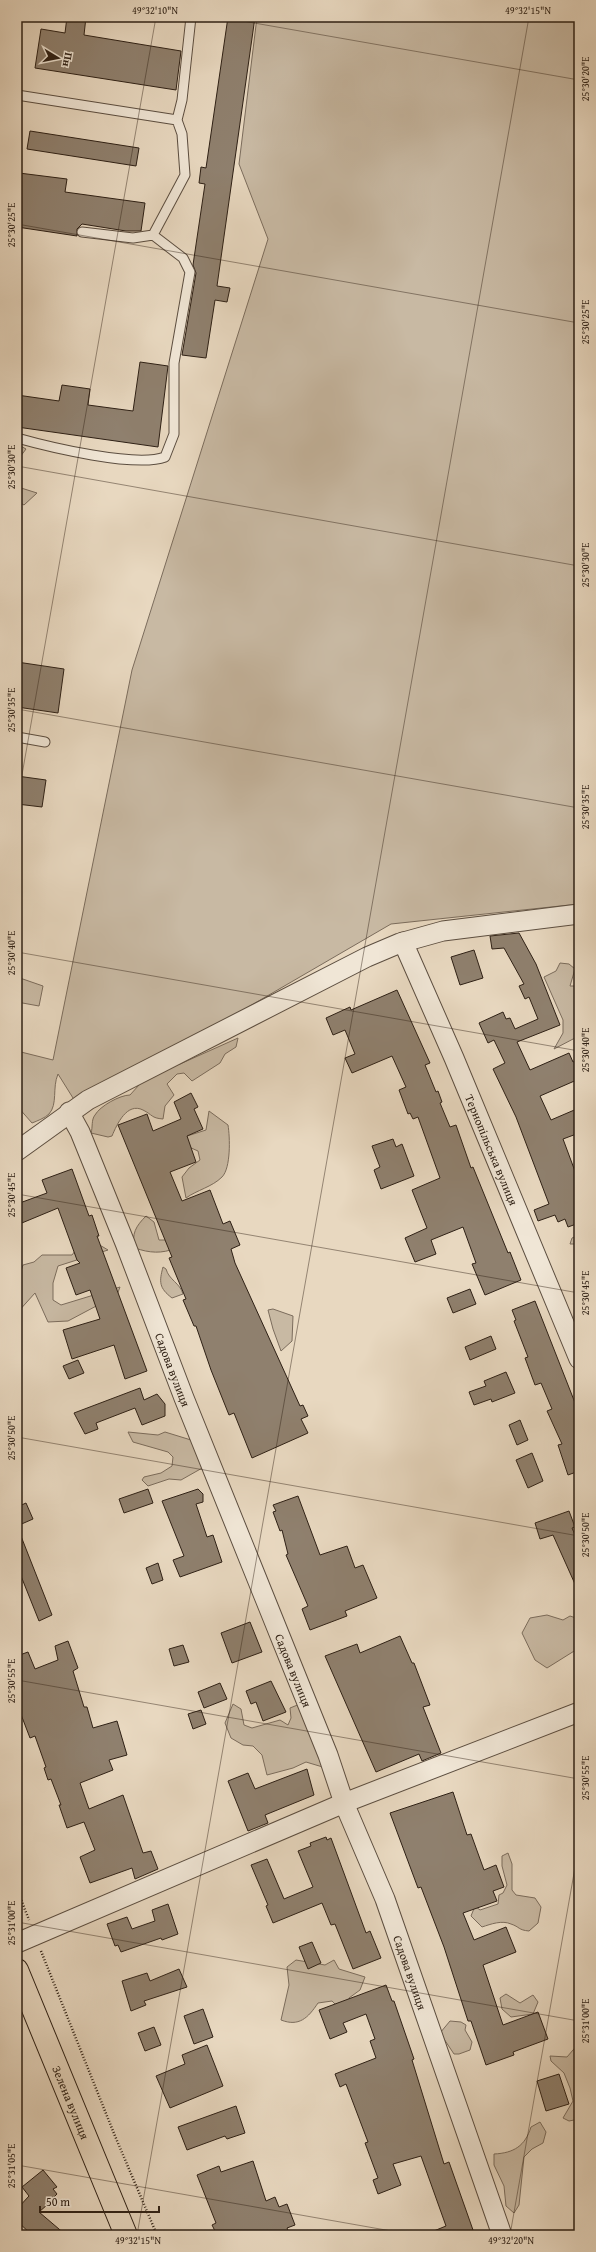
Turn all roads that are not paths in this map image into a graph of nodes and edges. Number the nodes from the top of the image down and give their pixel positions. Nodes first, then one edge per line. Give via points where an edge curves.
1 (191, 17) edge
2 (17, 95) edge
3 (178, 120) junction
4 (82, 232) dead end
5 (153, 235) junction
6 (17, 438) edge
7 (17, 737) edge
8 (45, 742) dead end
9 (579, 914) edge
10 (403, 942) junction
11 (70, 1112) junction
12 (17, 1151) edge
13 (579, 1359) edge
14 (579, 1712) edge
15 (344, 1803) junction
16 (17, 1943) edge
17 (17, 1972) edge
18 (126, 2235) edge
19 (502, 2235) edge

1 - 3 lane
2 - 3 lane
3 - 5 lane via 182,134 185,175
4 - 5 lane via 132,238
5 - 6 lane via 183,258 190,272 174,363 174,434 165,457 156,460 115,458 69,451
7 - 8 lane
9 - 10 street via 443,930
10 - 11 street via 367,957 88,1100
10 - 13 street, Тернопільська вулиця
11 - 12 street
11 - 15 street, Садова вулиця via 126,1243 184,1398 328,1755
14 - 15 street
15 - 16 street
15 - 19 street, Садова вулиця via 386,1899
17 - 18 highway, Зелена вулиця

